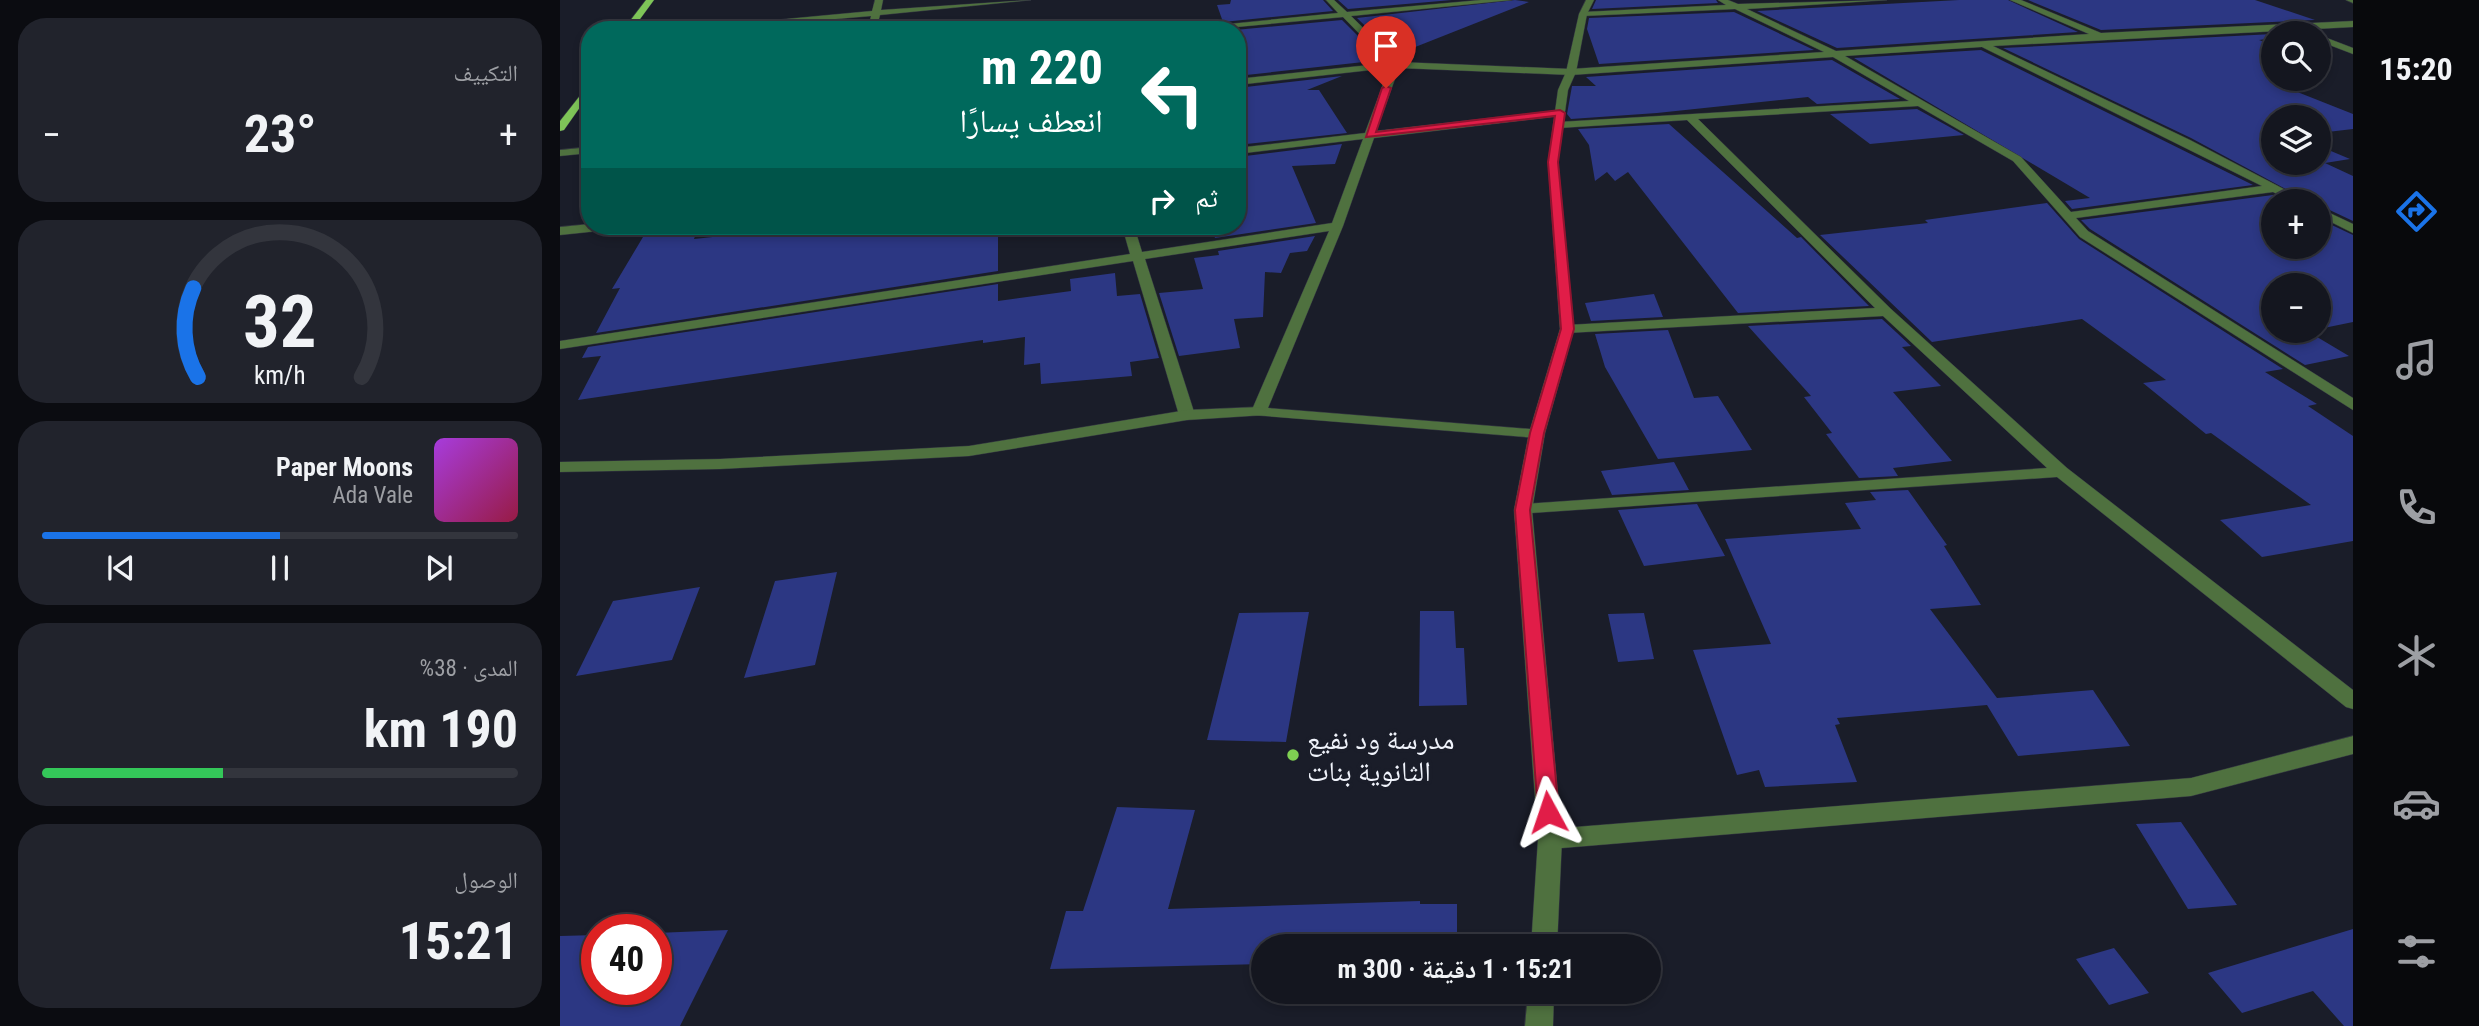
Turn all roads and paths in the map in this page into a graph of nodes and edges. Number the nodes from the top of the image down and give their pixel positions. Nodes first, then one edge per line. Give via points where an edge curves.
1 (650, 0) edge
2 (879, 0) edge
3 (1027, 0) edge
4 (1330, 0) edge
5 (1508, 0) edge
6 (1722, 0) edge
7 (1884, 0) edge
8 (2014, 0) edge
9 (1587, 7) edge
10 (1734, 8) junction
11 (1342, 13) junction
12 (876, 14) junction
13 (634, 21) edge
14 (787, 21) edge
15 (874, 21) edge
16 (1246, 23) edge
17 (2353, 24) edge
18 (2331, 25) edge
19 (2261, 28) edge
20 (2101, 36) junction
21 (2331, 43) edge
22 (1982, 44) junction
23 (2353, 51) edge
24 (1835, 54) junction
25 (1395, 65) junction
26 (1571, 72) junction
27 (1246, 81) edge
28 (581, 99) edge
29 (1919, 103) junction
30 (1690, 117) junction
31 (1559, 119) junction
32 (560, 128) edge
33 (1370, 135) junction
34 (1246, 150) edge
35 (581, 151) edge
36 (560, 153) edge
37 (2275, 188) joint
38 (2067, 216) junction
39 (2331, 217) edge
40 (1337, 226) junction
41 (581, 229) edge
42 (2353, 229) edge
43 (560, 232) edge
44 (1131, 235) edge
45 (1138, 255) junction
46 (1886, 312) junction
47 (1567, 329) junction
48 (560, 345) edge
49 (2353, 405) edge
50 (1259, 412) junction
51 (1187, 415) junction
52 (1537, 433) junction
53 (560, 467) edge
54 (2061, 472) junction
55 (1522, 510) junction
56 (2353, 701) edge
57 (2353, 745) edge
58 (1550, 839) junction
59 (1545, 934) edge
60 (1540, 1004) edge
61 (1539, 1026) edge

1 - 13 main road
2 - 12 street
3 - 12 street
4 - 11 street
5 - 11 street
6 - 10 street
7 - 10 street
8 - 20 street
9 - 10 street
9 - 26 street
10 - 24 street
11 - 16 street
11 - 25 street
12 - 14 street
12 - 15 street
17 - 18 street
19 - 20 street
20 - 22 street
21 - 23 street
22 - 24 street
22 - 37 street
24 - 26 street
24 - 29 street
25 - 26 street
25 - 27 street
25 - 33 street
26 - 31 street
28 - 32 main road
29 - 30 street
29 - 38 street via 2017,159
30 - 31 street
30 - 46 street
31 - 33 street
31 - 47 street via 1553,162
33 - 34 street
33 - 40 street
35 - 36 street
37 - 38 street
38 - 49 street via 2084,234
39 - 42 street
40 - 45 street
40 - 50 street
41 - 43 street
44 - 45 street
45 - 48 street
45 - 51 street
46 - 47 street
46 - 54 street
47 - 52 street
50 - 51 street
50 - 52 street
51 - 53 street via 969,451
52 - 55 street
54 - 55 street
54 - 56 street
55 - 58 street
57 - 58 street via 2191,787
58 - 59 street
60 - 61 street

